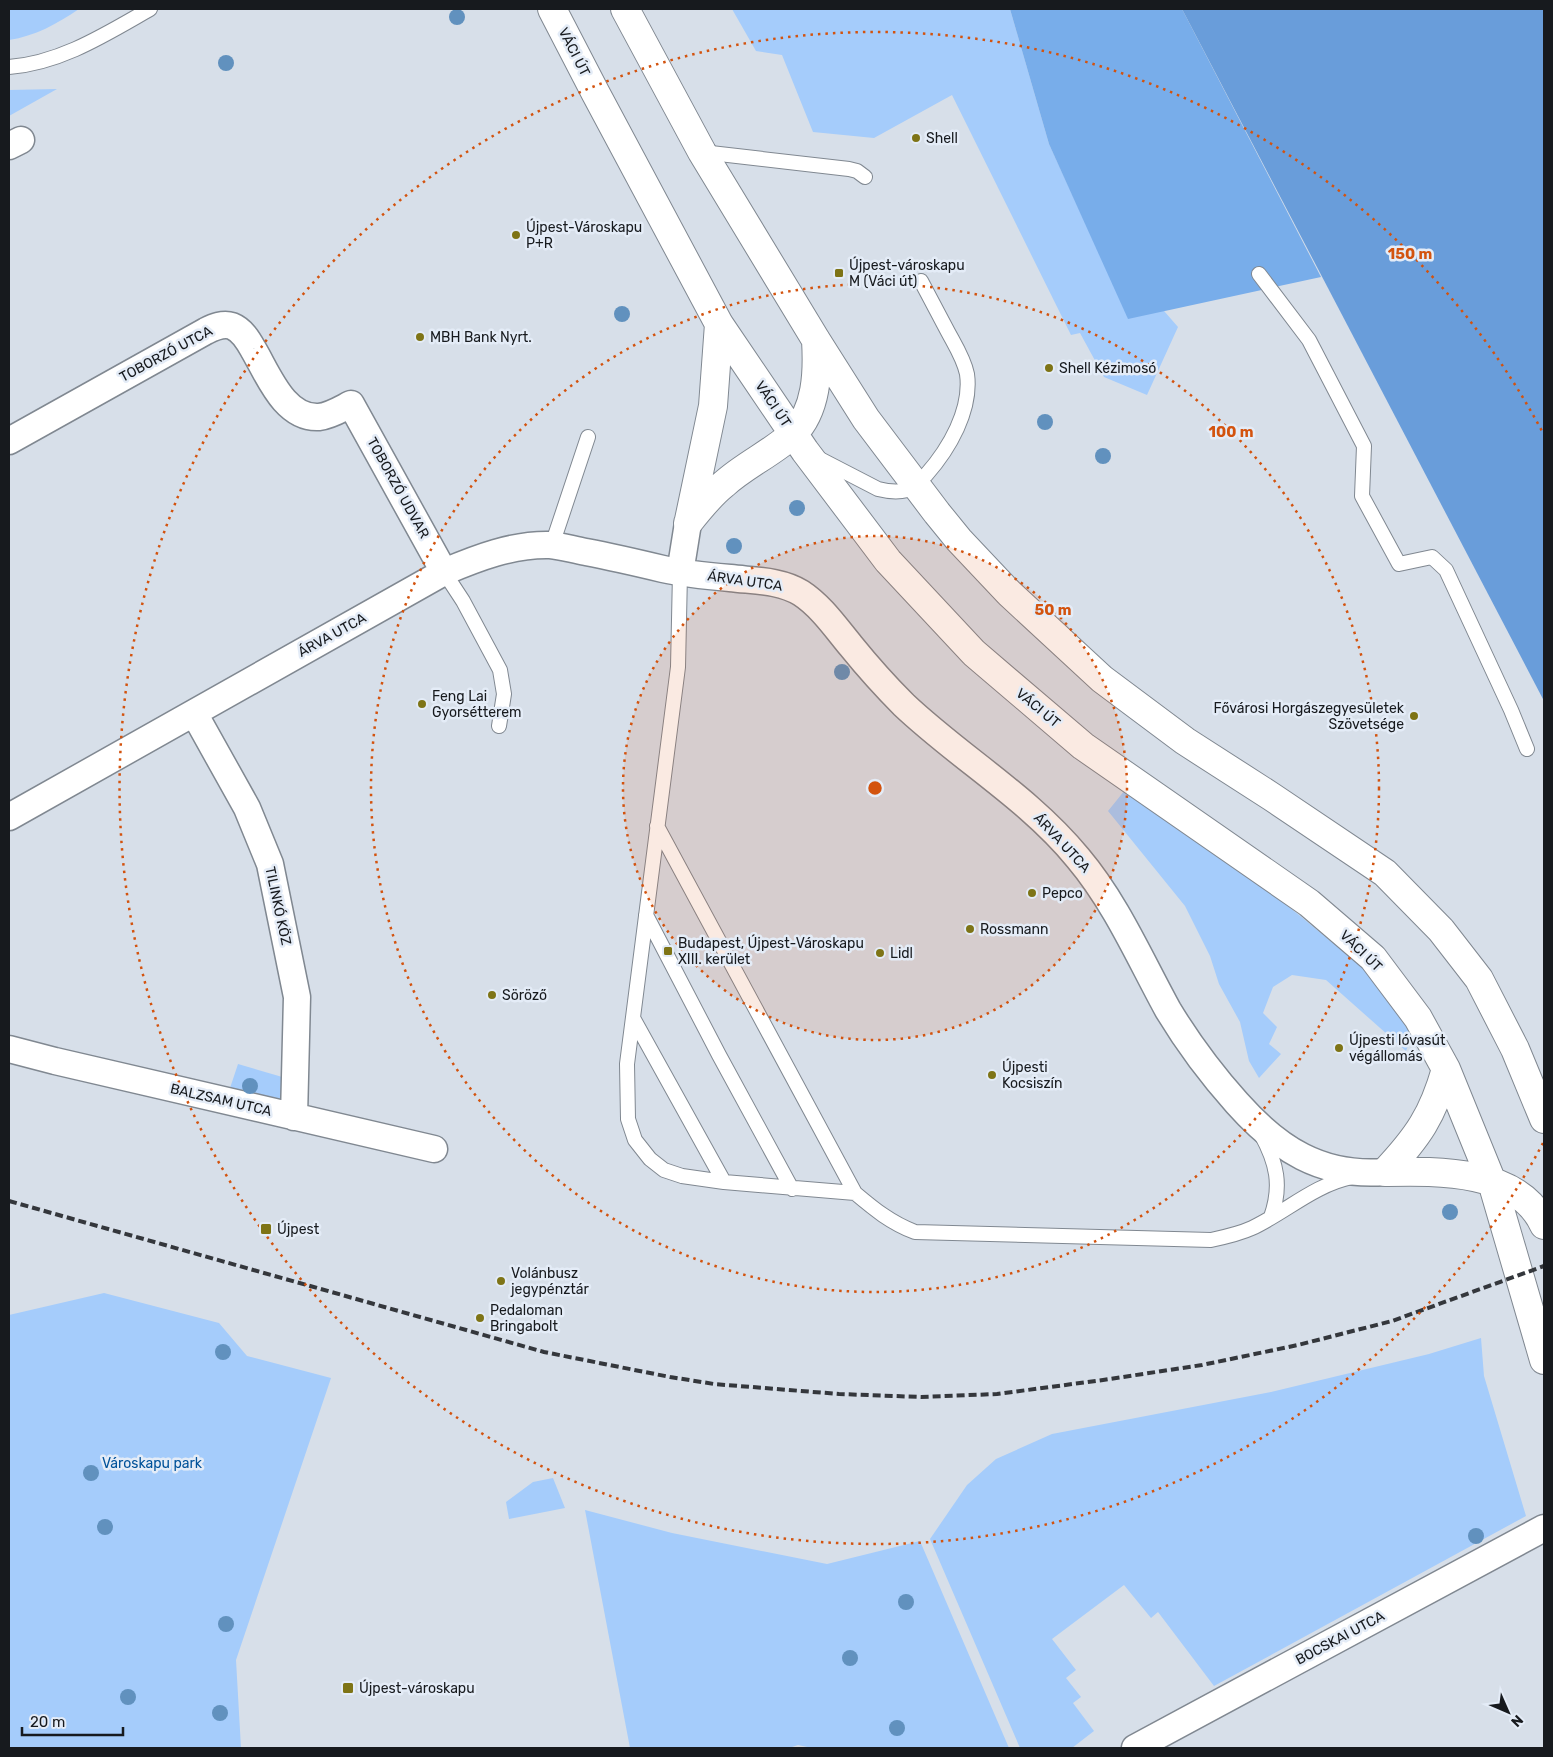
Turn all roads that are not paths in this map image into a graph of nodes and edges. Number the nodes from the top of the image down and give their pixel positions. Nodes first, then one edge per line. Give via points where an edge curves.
1 (552, 9) edge
2 (626, 9) edge
3 (146, 10) edge
4 (9, 67) edge
5 (702, 152) junction
6 (865, 177) dead end
7 (1259, 274) dead end
8 (920, 281) dead end
9 (719, 324) junction
10 (816, 340) junction
11 (351, 404) joint
12 (588, 437) dead end
13 (9, 441) edge
14 (799, 442) junction
15 (915, 486) junction
16 (688, 523) junction
17 (552, 545) junction
18 (444, 572) junction
19 (680, 573) junction
20 (194, 712) junction
21 (499, 726) dead end
22 (1527, 749) dead end
23 (9, 817) edge
24 (657, 826) junction
25 (646, 915) junction
26 (633, 1018) junction
27 (9, 1049) edge
28 (1446, 1068) junction
29 (294, 1118) junction
30 (1544, 1119) edge
31 (1252, 1120) junction
32 (434, 1149) dead end
33 (1376, 1173) junction
34 (724, 1182) junction
35 (1492, 1182) junction
36 (792, 1189) junction
37 (855, 1193) junction
38 (1271, 1217) junction
39 (1544, 1225) edge
40 (1544, 1360) edge
41 (1544, 1528) edge
42 (1136, 1748) edge

1 - 9 main road, VÁCI ÚT
2 - 5 main road
3 - 4 lane via 74,51 25,66
5 - 6 lane via 849,169
5 - 10 main road
7 - 22 lane via 1309,340 1364,446 1362,496 1399,564 1432,557 1446,570
8 - 15 lane via 960,354 967,394 963,414 947,445
9 - 14 main road, VÁCI ÚT
9 - 16 main road via 713,406
10 - 14 main road via 816,387
10 - 15 main road via 866,420
11 - 13 street, TOBORZÓ UTCA via 321,417 296,412 283,401 246,337 230,325 219,326
11 - 18 street, TOBORZÓ UDVAR
12 - 17 lane
14 - 15 lane via 878,489 900,492
14 - 16 main road via 725,483
14 - 28 main road, VÁCI ÚT via 888,561 974,652 1083,746 1309,903 1373,958 1418,1018
15 - 30 main road via 959,540 1009,593 1102,679 1185,741 1391,879 1441,930 1479,979 1515,1050
16 - 19 street
17 - 18 street, ÁRVA UTCA via 498,552
17 - 19 street, ÁRVA UTCA
18 - 20 street, ÁRVA UTCA
18 - 21 lane via 500,670 504,694
19 - 24 lane via 678,666
19 - 31 street, ÁRVA UTCA via 772,583 804,595 814,602 897,698 1056,833 1096,881 1187,1040
20 - 23 street, ÁRVA UTCA
20 - 29 street, TILINKÓ KÖZ via 246,808 270,864 297,997
24 - 25 lane
24 - 37 lane
25 - 26 lane
25 - 36 lane
26 - 34 lane
26 - 34 lane via 627,1064 628,1120 636,1140 650,1160 664,1170
27 - 29 street, BALZSAM UTCA
28 - 33 main road via 1437,1097 1416,1137
28 - 35 main road, VÁCI ÚT
29 - 32 street, BALZSAM UTCA
31 - 33 street, ÁRVA UTCA via 1286,1149 1303,1158 1337,1168
31 - 38 lane via 1276,1169 1277,1201
33 - 35 main road via 1449,1173
33 - 38 lane via 1327,1185
34 - 36 lane
35 - 39 main road via 1526,1199
35 - 40 main road, VÁCI ÚT
36 - 37 lane
37 - 38 lane via 898,1226 915,1232 1211,1240 1239,1233
41 - 42 street, BOCSKAI UTCA

